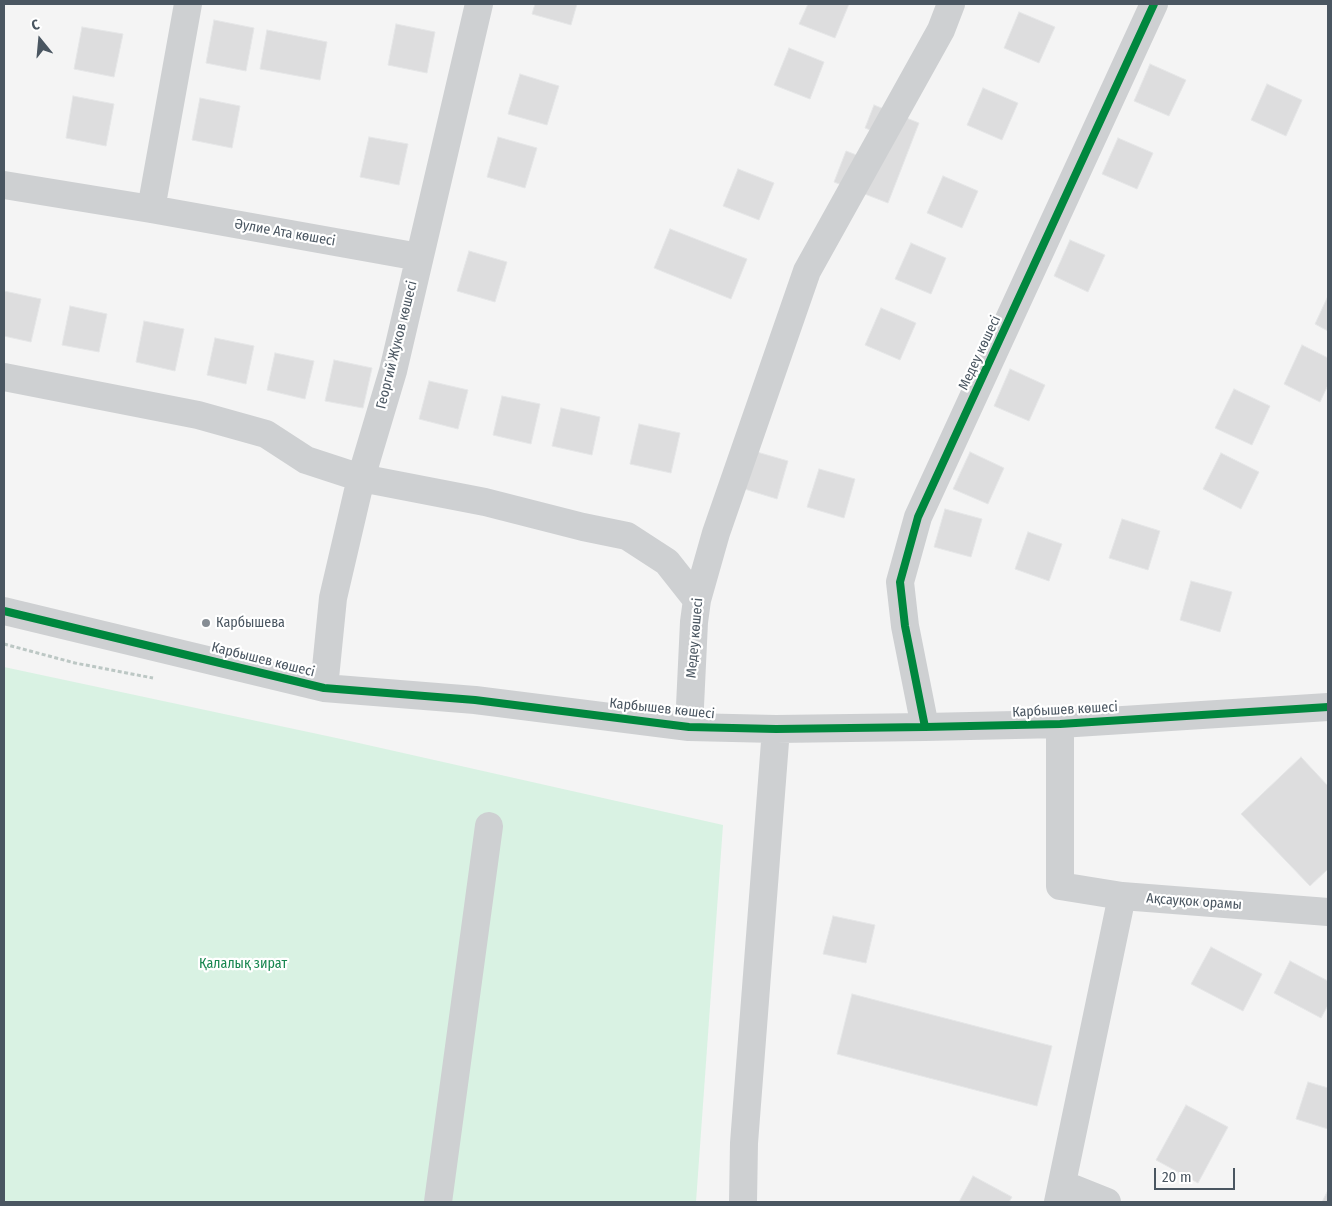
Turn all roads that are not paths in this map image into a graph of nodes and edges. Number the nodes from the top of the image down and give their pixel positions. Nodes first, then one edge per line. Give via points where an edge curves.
1 (188, 4) edge
2 (479, 4) edge
3 (951, 4) edge
4 (1154, 4) edge
5 (4, 185) edge
6 (151, 209) junction
7 (419, 257) junction
8 (4, 377) edge
9 (361, 478) junction
10 (698, 600) junction
11 (4, 611) edge
12 (324, 688) junction
13 (1328, 707) edge
14 (1060, 724) junction
15 (689, 727) junction
16 (925, 727) junction
17 (776, 729) junction
18 (489, 826) dead end
19 (1122, 896) junction
20 (1328, 912) edge
21 (1060, 1193) edge
22 (438, 1202) edge
23 (743, 1202) edge
24 (1107, 1202) edge

1 - 6 street
2 - 7 street, Георгий Жуков көшесі
3 - 10 street, Медеу көшесі via 941,30 807,272 716,533
4 - 16 street, Медеу көшесі via 918,518 900,582 905,626
5 - 6 street, Әулие Ата көшесі
6 - 7 street, Әулие Ата көшесі
7 - 9 street, Георгий Жуков көшесі via 393,371
8 - 9 street via 198,415 266,434 306,460
9 - 10 street via 485,502 627,536 667,562
9 - 12 street, Георгий Жуков көшесі via 333,598
10 - 15 street, Медеу көшесі
11 - 12 street, Карбышев көшесі
12 - 15 street, Карбышев көшесі via 475,700
13 - 14 street, Карбышев көшесі
14 - 16 street, Карбышев көшесі
14 - 19 street, Ақсауқок орамы via 1060,886
15 - 17 street, Карбышев көшесі
16 - 17 street, Карбышев көшесі
17 - 23 street via 744,1143
18 - 22 street
19 - 20 street, Ақсауқок орамы
19 - 21 street
21 - 24 street

